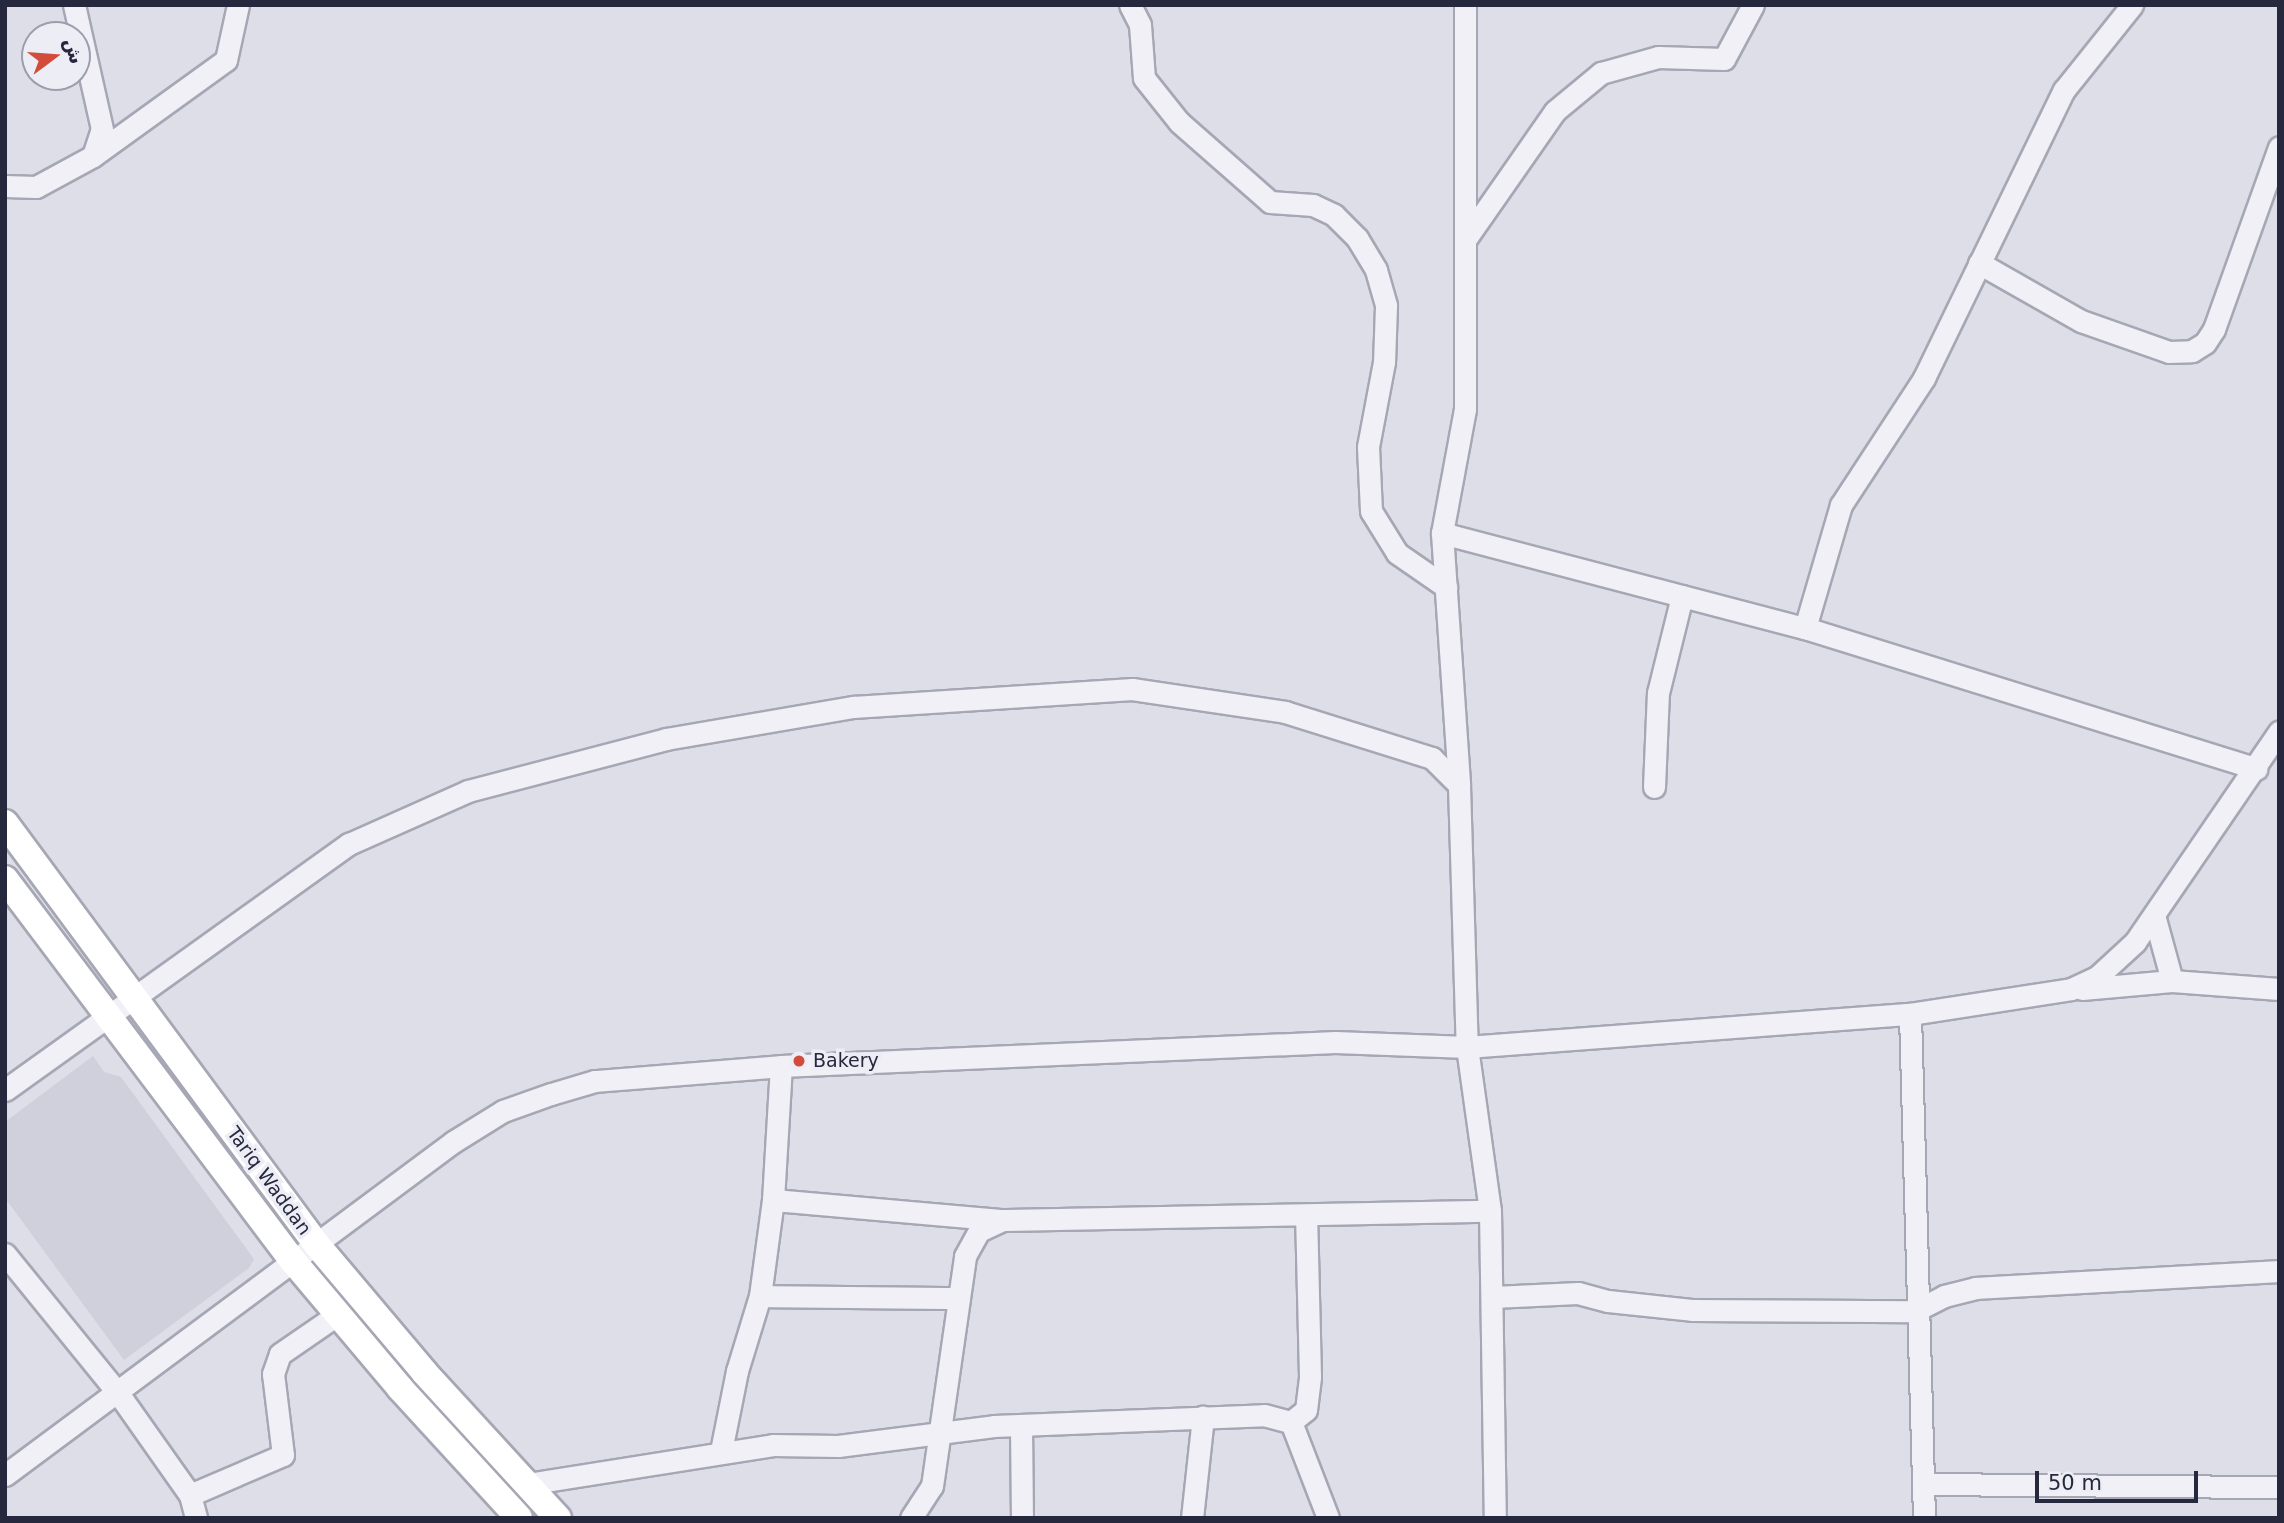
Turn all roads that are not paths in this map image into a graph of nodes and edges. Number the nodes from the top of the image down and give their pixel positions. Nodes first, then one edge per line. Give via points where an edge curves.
1 (74, 5) edge
2 (238, 5) edge
3 (1130, 5) edge
4 (1465, 5) edge
5 (1753, 5) edge
6 (2132, 5) edge
7 (2279, 147) edge
8 (93, 156) junction
9 (5, 186) edge
10 (1465, 240) junction
11 (1979, 263) junction
12 (1442, 533) junction
13 (1446, 587) junction
14 (1682, 596) junction
15 (1805, 628) junction
16 (2279, 732) edge
17 (2257, 769) junction
18 (1459, 785) junction
19 (1654, 787) dead end
20 (5, 823) edge
21 (5, 879) edge
22 (2154, 915) junction
23 (2172, 981) junction
24 (2071, 989) junction
25 (2279, 989) edge
26 (132, 995) junction
27 (108, 1014) junction
28 (1910, 1014) junction
29 (1467, 1047) junction
30 (781, 1066) junction
31 (5, 1090) edge
32 (773, 1200) junction
33 (1490, 1211) junction
34 (1306, 1215) junction
35 (1003, 1220) junction
36 (317, 1245) junction
37 (5, 1254) edge
38 (295, 1262) junction
39 (2279, 1271) edge
40 (760, 1296) junction
41 (1493, 1297) junction
42 (959, 1298) junction
43 (1916, 1311) junction
44 (338, 1314) junction
45 (118, 1393) junction
46 (1203, 1417) junction
47 (1291, 1422) junction
48 (1021, 1425) junction
49 (939, 1433) junction
50 (721, 1451) junction
51 (5, 1475) edge
52 (527, 1484) junction
53 (1923, 1484) junction
54 (2279, 1487) edge
55 (190, 1495) junction
56 (511, 1516) edge
57 (196, 1518) edge
58 (558, 1518) edge
59 (911, 1518) edge
60 (1022, 1518) edge
61 (1192, 1518) edge
62 (1328, 1518) edge
63 (1495, 1518) edge
64 (1924, 1518) edge

1 - 8 street via 102,129
2 - 8 street via 226,60
3 - 13 street via 1140,25 1144,78 1178,122 1270,202 1312,205 1334,215 1357,237 1376,270 1386,306 1384,362 1368,447 1371,511 1397,553
4 - 10 street
5 - 10 street via 1724,58 1658,57 1601,74 1555,111
6 - 11 street via 2064,90
7 - 11 street via 2214,328 2205,343 2192,351 2169,352 2081,321
8 - 9 street via 36,187
10 - 12 street via 1465,409
11 - 15 street via 1924,377 1841,505
12 - 13 street
12 - 14 street
13 - 18 street
14 - 15 street
14 - 19 street via 1658,693
15 - 17 street
16 - 17 street
17 - 22 street
18 - 26 street via 1432,758 1284,712 1132,689 853,706 666,739 468,791 349,844
18 - 29 street
20 - 26 main road, Tariq Waddan
21 - 27 main road, Tariq Waddan
22 - 23 street
22 - 24 street via 2119,959
23 - 24 street
23 - 25 street
24 - 28 street
26 - 27 street
26 - 36 main road, Tariq Waddan
27 - 31 street
27 - 38 main road, Tariq Waddan
28 - 29 street
28 - 43 street
29 - 30 street via 1335,1042
29 - 33 street
30 - 32 street
30 - 36 street via 595,1081 503,1111
32 - 35 street
32 - 40 street
33 - 34 street
33 - 41 street
34 - 35 street
34 - 47 street via 1310,1376 1306,1410
35 - 42 street via 979,1231 965,1256
36 - 38 street
36 - 52 main road, Tariq Waddan
37 - 45 street
38 - 44 main road, Tariq Waddan
38 - 45 street
39 - 43 street via 1976,1288 1944,1296
40 - 42 street
40 - 50 street via 737,1371
41 - 43 street via 1578,1293 1692,1310
41 - 63 street
42 - 49 street
43 - 53 street
44 - 55 street via 280,1354 273,1374 283,1455
44 - 56 main road, Tariq Waddan
45 - 51 street
45 - 55 street
46 - 47 street via 1264,1415
46 - 48 street
46 - 61 street
47 - 62 street
48 - 49 street
48 - 60 street
49 - 50 street via 838,1446 773,1445
49 - 59 street via 932,1486
50 - 52 street
52 - 58 main road, Tariq Waddan
53 - 54 street
53 - 64 street
55 - 57 street

